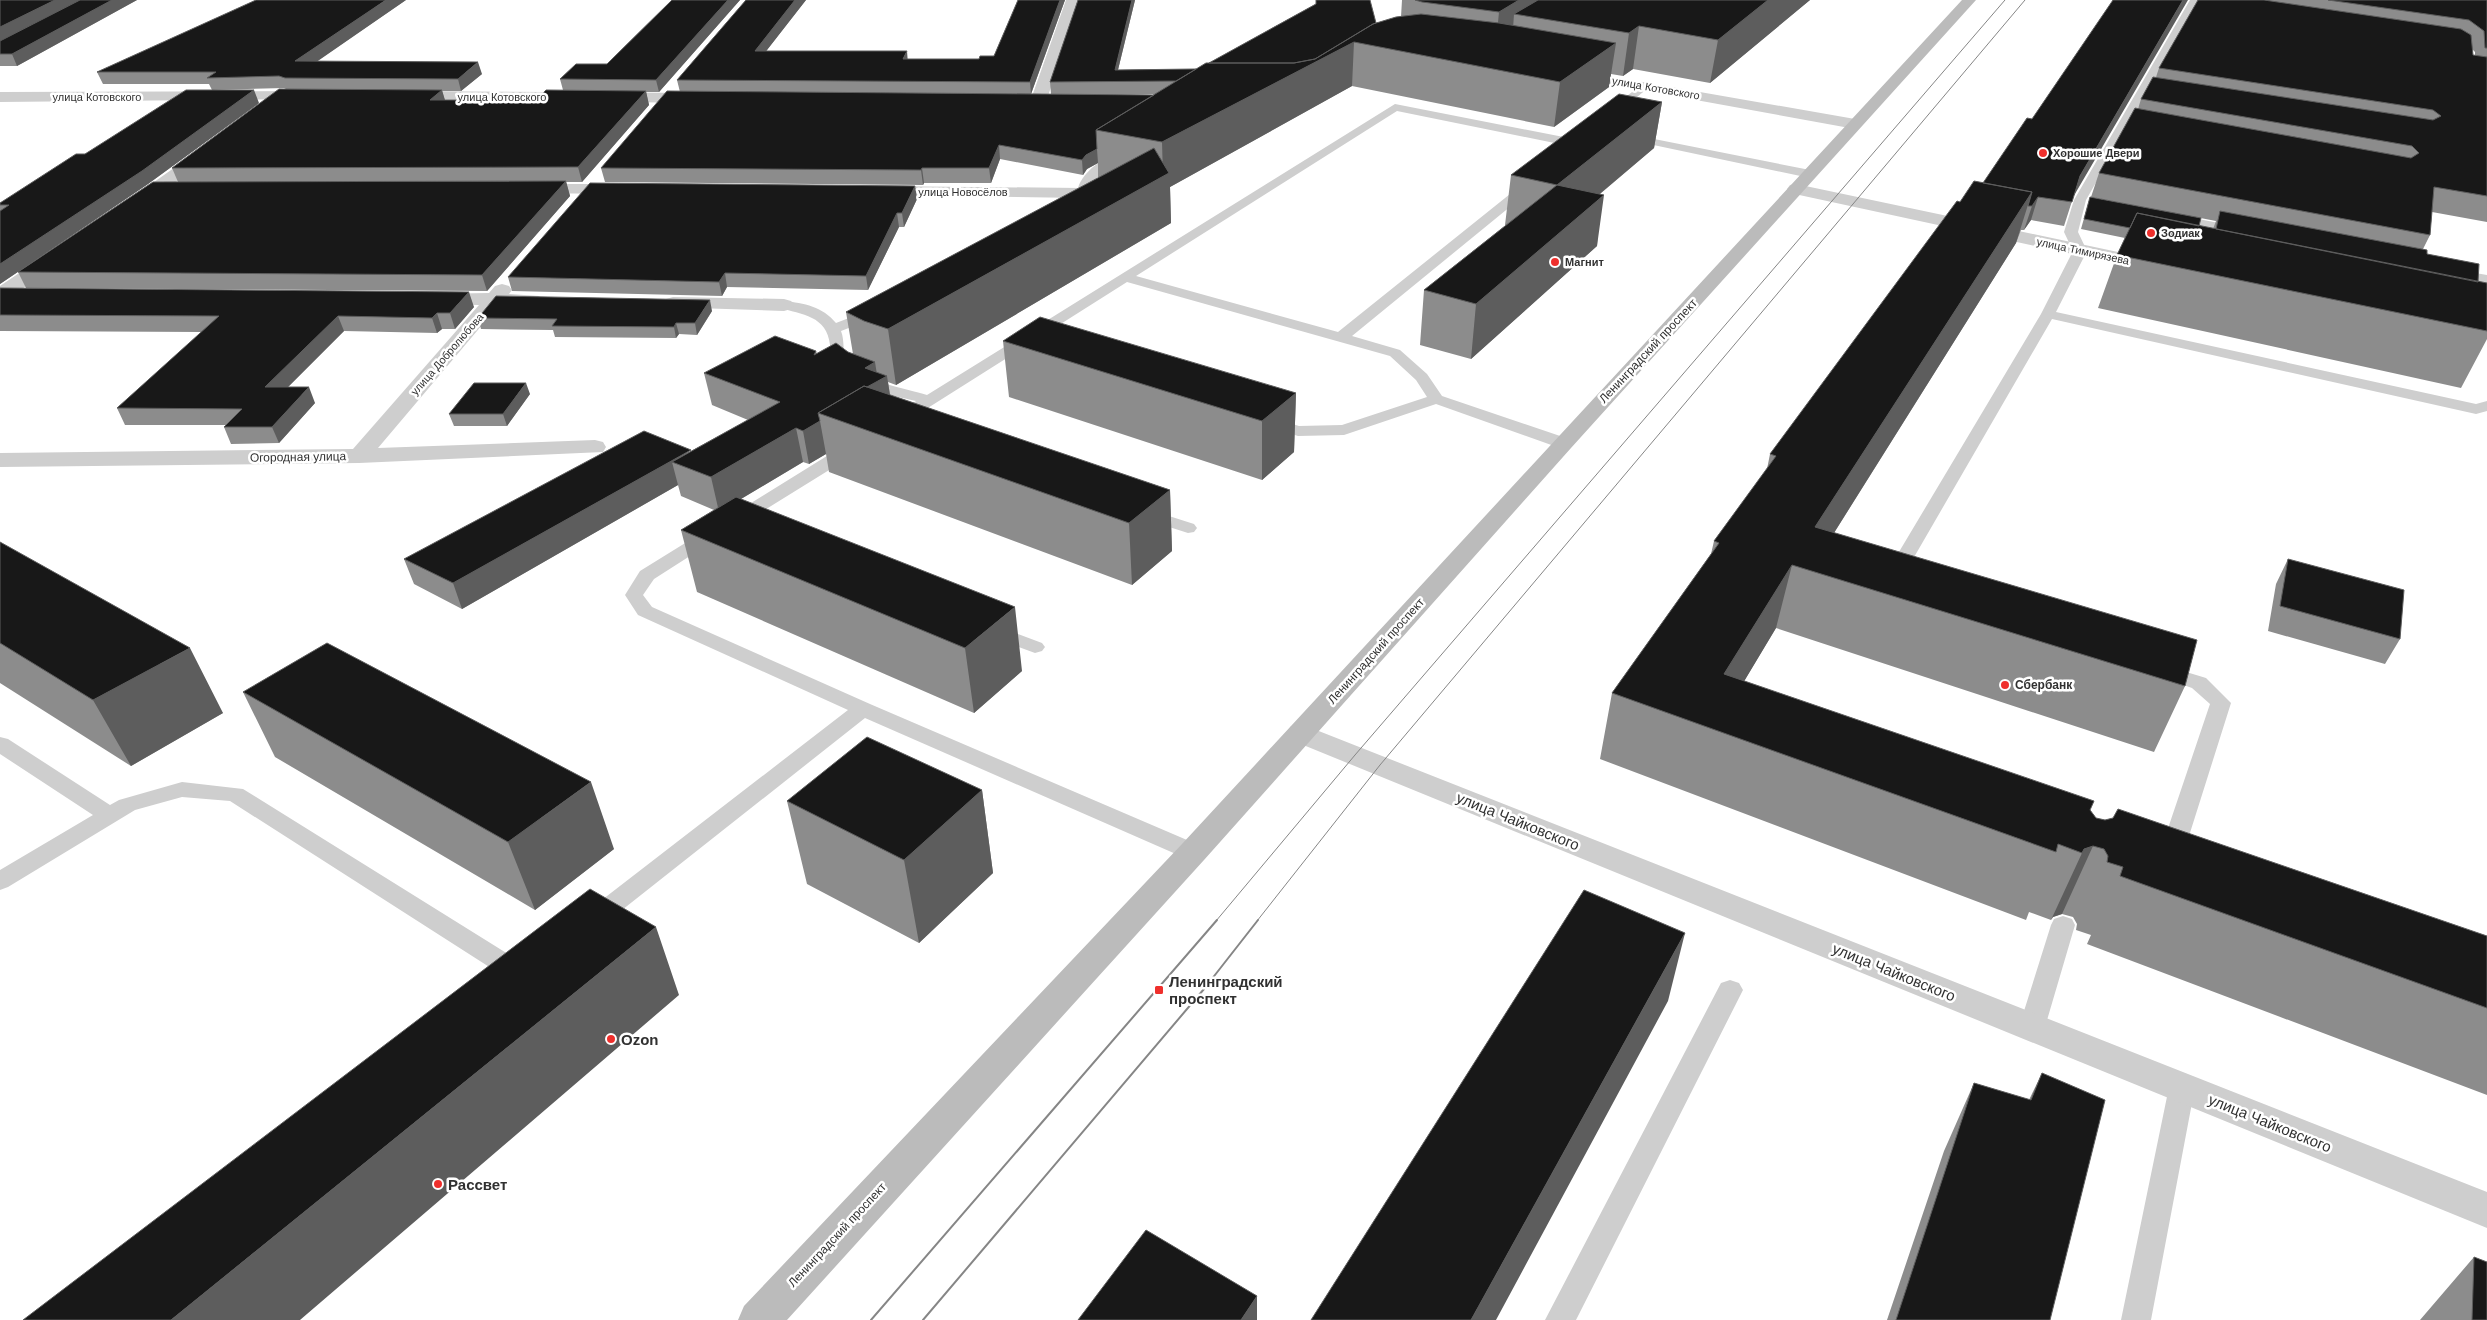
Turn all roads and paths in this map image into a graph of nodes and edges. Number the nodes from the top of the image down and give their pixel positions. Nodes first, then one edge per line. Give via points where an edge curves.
1 (1073, 0) edge
2 (1969, 0) edge
3 (2196, 4) edge
4 (1560, 71) edge
5 (676, 84) dead end
6 (1644, 86) junction
7 (283, 96) junction
8 (322, 96) edge
9 (390, 96) edge
10 (0, 97) edge
11 (663, 98) junction
12 (712, 98) edge
13 (1058, 102) edge
14 (259, 113) edge
15 (651, 113) edge
16 (1598, 123) edge
17 (1855, 124) junction
18 (1618, 135) edge
19 (219, 143) edge
20 (1133, 148) edge
21 (1564, 156) edge
22 (601, 174) edge
23 (1540, 175) edge
24 (1803, 182) junction
25 (510, 189) edge
26 (588, 189) junction
27 (638, 189) edge
28 (154, 190) junction
29 (184, 190) edge
30 (864, 191) edge
31 (1081, 193) junction
32 (2080, 200) junction
33 (576, 203) edge
34 (2099, 204) edge
35 (122, 212) edge
36 (2157, 215) edge
37 (1067, 217) edge
38 (2206, 224) junction
39 (2254, 234) edge
40 (2202, 241) edge
41 (65, 251) edge
42 (2080, 251) junction
43 (2165, 268) edge
44 (2438, 270) edge
45 (513, 277) edge
46 (1125, 277) junction
47 (2487, 280) edge
48 (0, 296) edge
49 (30, 296) edge
50 (416, 298) edge
51 (495, 299) junction
52 (554, 300) edge
53 (654, 302) edge
54 (784, 305) joint
55 (885, 308) edge
56 (2048, 314) junction
57 (833, 330) junction
58 (1342, 337) junction
59 (1018, 345) junction
60 (1037, 351) edge
61 (1436, 399) junction
62 (929, 400) junction
63 (2487, 406) edge
64 (1252, 416) edge
65 (908, 431) edge
66 (866, 440) edge
67 (1563, 443) junction
68 (596, 447) dead end
69 (359, 456) junction
70 (0, 460) edge
71 (1132, 509) edge
72 (728, 524) junction
73 (1188, 528) dead end
74 (746, 532) edge
75 (1917, 589) edge
76 (980, 626) edge
77 (1035, 648) dead end
78 (2142, 664) edge
79 (863, 709) junction
80 (1301, 734) junction
81 (0, 744) edge
82 (109, 815) junction
83 (1193, 852) junction
84 (2170, 860) edge
85 (0, 881) edge
86 (2062, 925) dead end
87 (576, 933) edge
88 (521, 975) edge
89 (1730, 990) dead end
90 (2032, 1027) junction
91 (2182, 1087) junction
92 (2487, 1210) edge
93 (758, 1320) edge
94 (1560, 1320) edge
95 (2136, 1320) edge

1 - 13 street via 1033,102
2 - 17 main road, Ленинградский проспект
3 - 32 lane via 2147,93
4 - 6 street, улица Котовского
5 - 11 street
6 - 16 lane
6 - 17 street, улица Котовского
7 - 8 street, улица Котовского
7 - 10 street, улица Котовского
7 - 14 street
9 - 11 street, улица Котовского
11 - 12 street, улица Котовского
11 - 15 street
17 - 24 main road, Ленинградский проспект
18 - 24 lane
19 - 28 street
20 - 31 lane via 1092,174
21 - 46 lane via 1582,140 1395,107
22 - 26 street
23 - 58 lane
24 - 42 street, улица Тимирязева
24 - 67 main road, Ленинградский проспект
25 - 26 street
26 - 27 street
26 - 33 street
28 - 29 street
28 - 35 street
30 - 31 street, улица Новосёлов
31 - 37 lane via 1084,202
32 - 34 lane
32 - 42 lane via 2070,232
36 - 38 lane
38 - 39 lane
38 - 40 lane
41 - 48 street
42 - 43 street, улица Тимирязева
42 - 56 lane
44 - 47 lane
45 - 51 street, улица Добролюбова
46 - 58 lane
46 - 59 lane
48 - 49 street
50 - 51 street
51 - 52 street
51 - 69 street, улица Добролюбова
53 - 54 street
54 - 57 lane via 823,316
55 - 57 lane
56 - 63 lane via 2476,409
56 - 75 lane via 1896,572 1908,586
57 - 62 lane via 838,361 846,370 866,380
58 - 61 lane via 1394,353 1422,377
59 - 60 lane
59 - 62 lane
61 - 64 lane via 1344,430 1298,431
61 - 67 lane
62 - 65 lane via 886,427
66 - 72 lane
67 - 80 main road, Ленинградский проспект
68 - 69 street, Огородная улица
69 - 70 street, Огородная улица
71 - 73 lane
72 - 74 lane
72 - 79 lane via 647,575 634,595 645,611
76 - 77 lane
78 - 84 lane via 2199,683 2221,703
79 - 83 lane
79 - 87 lane
80 - 83 main road, Ленинградский проспект
80 - 90 street, улица Чайковского
81 - 82 lane
82 - 85 lane
82 - 88 lane via 126,805 182,789 235,794
83 - 93 main road, Ленинградский проспект
86 - 90 lane
89 - 94 lane
90 - 91 street, улица Чайковского
91 - 92 street, улица Чайковского
91 - 95 lane

